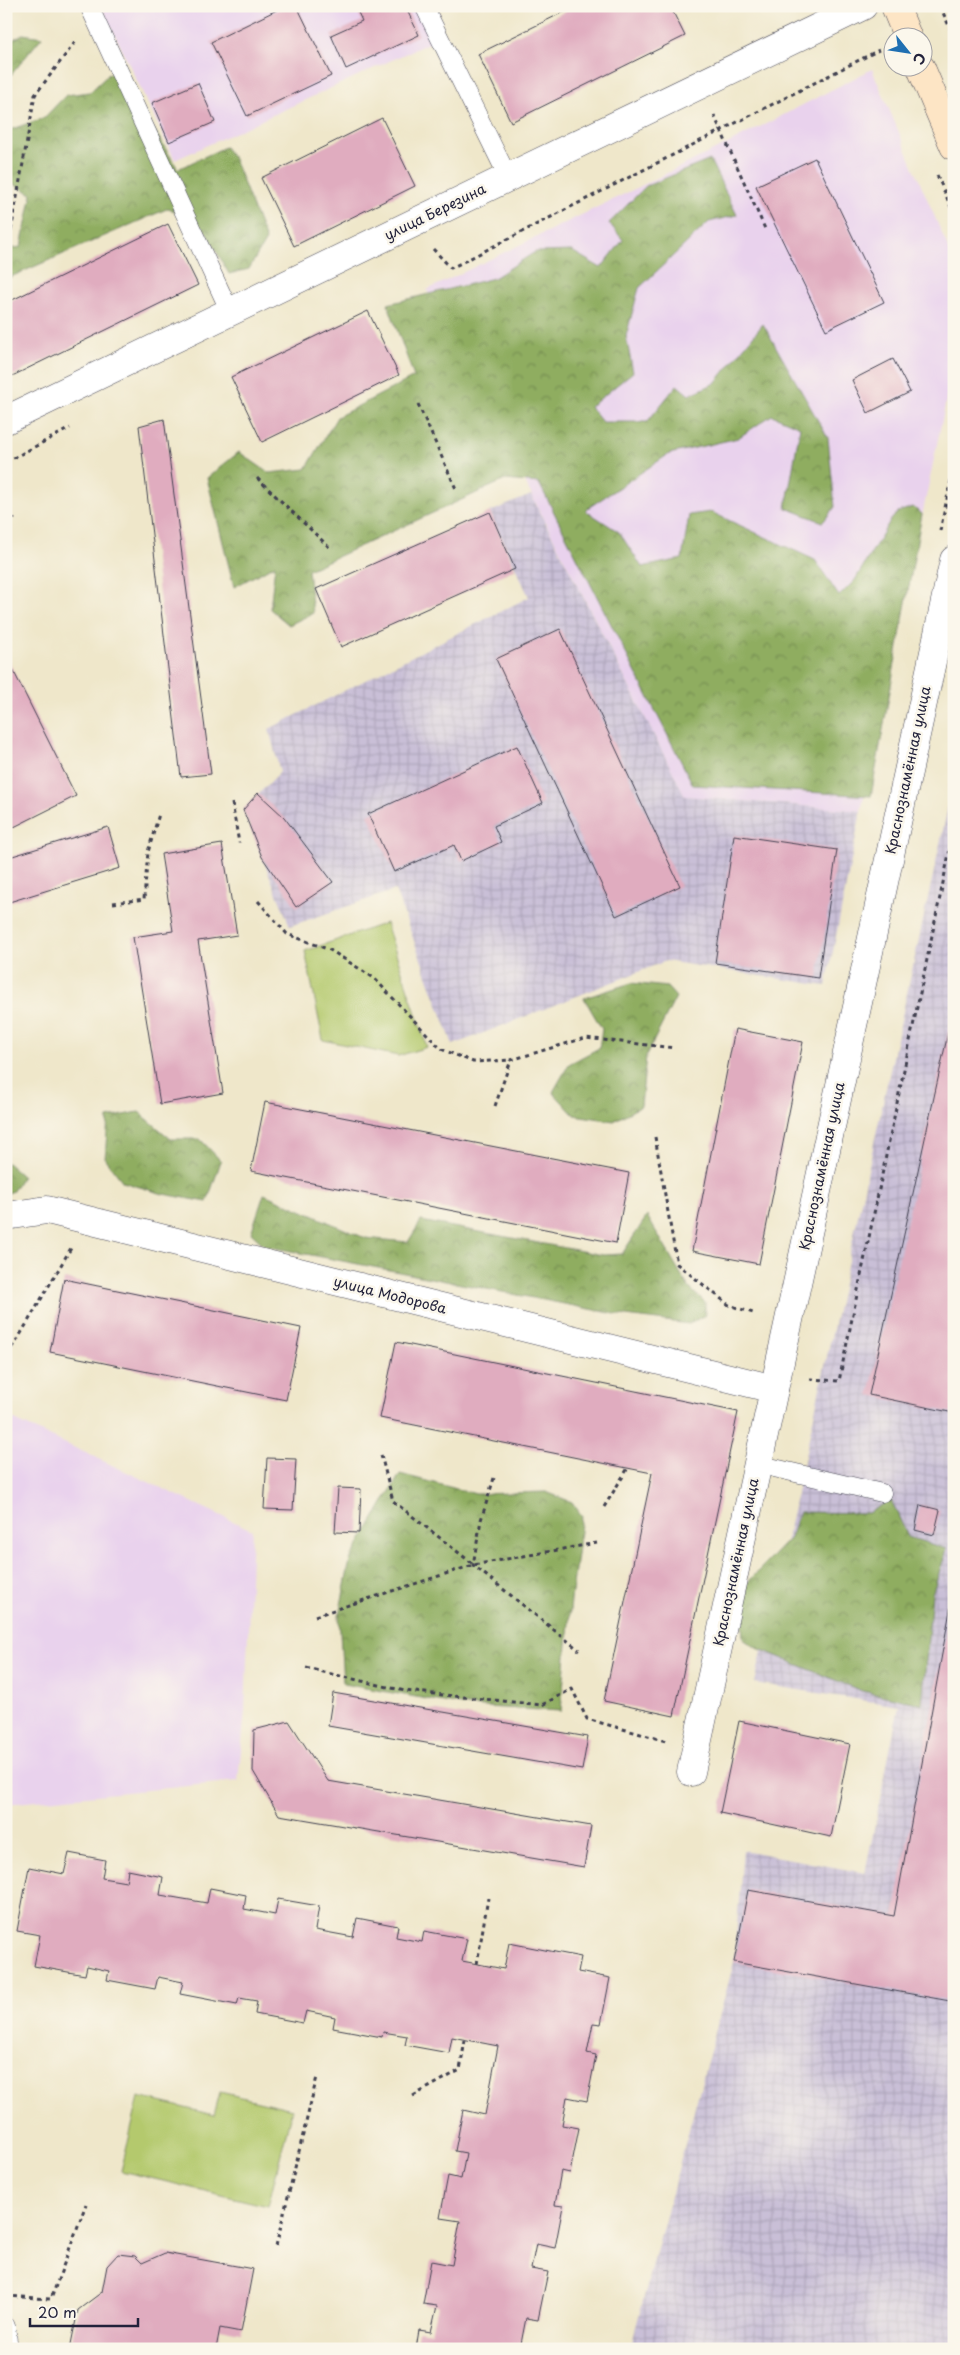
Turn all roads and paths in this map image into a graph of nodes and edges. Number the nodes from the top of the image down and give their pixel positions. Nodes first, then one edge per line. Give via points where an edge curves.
1 (424, 6) edge
2 (863, 6) edge
3 (895, 6) edge
4 (940, 6) edge
5 (92, 12) edge
6 (904, 28) edge
7 (954, 37) edge
8 (882, 50) edge
9 (925, 78) edge
10 (700, 85) junction
11 (721, 131) junction
12 (954, 146) edge
13 (508, 177) junction
14 (766, 231) dead end
15 (432, 249) dead end
16 (7, 254) edge
17 (230, 312) junction
18 (418, 404) dead end
19 (6, 420) edge
20 (74, 426) dead end
21 (6, 462) edge
22 (257, 478) dead end
23 (457, 491) dead end
24 (14, 518) dead end
25 (6, 522) edge
26 (331, 549) dead end
27 (954, 560) edge
28 (232, 803) dead end
29 (159, 814) dead end
30 (954, 830) edge
31 (239, 843) dead end
32 (258, 901) dead end
33 (113, 903) dead end
34 (675, 1048) dead end
35 (511, 1060) junction
36 (495, 1106) dead end
37 (655, 1137) dead end
38 (6, 1216) edge
39 (86, 1221) junction
40 (788, 1326) junction
41 (6, 1354) edge
42 (774, 1389) junction
43 (382, 1454) dead end
44 (757, 1464) junction
45 (628, 1468) dead end
46 (494, 1478) dead end
47 (882, 1492) dead end
48 (604, 1507) dead end
49 (597, 1543) dead end
50 (473, 1565) junction
51 (315, 1616) dead end
52 (579, 1650) dead end
53 (306, 1668) dead end
54 (693, 1761) joint
55 (488, 1898) dead end
56 (478, 1964) dead end
57 (465, 2040) dead end
58 (317, 2077) dead end
59 (413, 2096) dead end
60 (86, 2204) dead end
61 (276, 2246) dead end
62 (6, 2296) edge
63 (6, 2326) edge
64 (10, 2349) edge

1 - 13 lane
2 - 10 street, улица Березина
3 - 6 street
4 - 7 path
5 - 16 path via 35,95
5 - 17 lane
8 - 11 path
9 - 12 street
10 - 11 path
10 - 13 street, улица Березина
11 - 14 path
11 - 15 path via 451,268
13 - 17 street, улица Березина
17 - 19 street, улица Березина
18 - 23 path
20 - 21 path
22 - 26 path
24 - 25 path
27 - 40 street, Краснознамённая улица
28 - 31 path
29 - 33 path via 148,852 144,899
30 - 42 path via 838,1382 805,1379
32 - 35 path via 287,934 330,950 374,978 441,1049 473,1062
34 - 35 path via 585,1038
35 - 36 path
37 - 40 path via 677,1264 729,1305
38 - 39 street, улица Модорова via 47,1210
39 - 41 path
39 - 42 street, улица Модорова
40 - 42 street, Краснознамённая улица
42 - 44 street, Краснознамённая улица
43 - 50 path via 393,1501
44 - 47 lane
44 - 54 street, Краснознамённая улица
45 - 48 path
46 - 50 path via 481,1520
49 - 50 path
50 - 51 path
50 - 52 path
53 - 54 path via 405,1691 542,1705 572,1689 587,1719
55 - 56 path
57 - 59 path via 460,2070
58 - 61 path
60 - 62 path via 51,2300
63 - 64 lane

